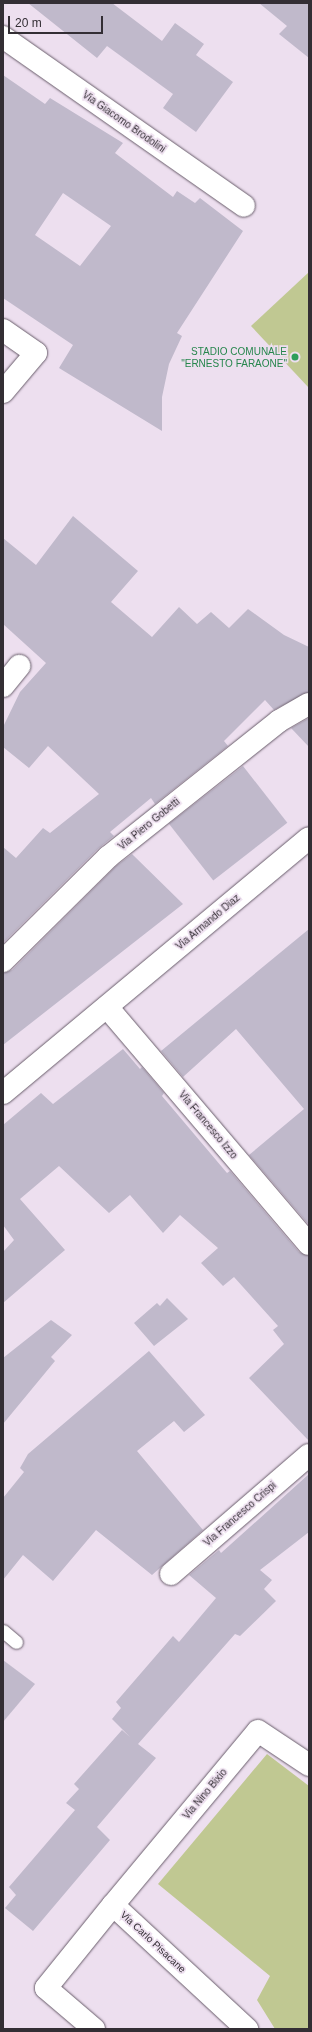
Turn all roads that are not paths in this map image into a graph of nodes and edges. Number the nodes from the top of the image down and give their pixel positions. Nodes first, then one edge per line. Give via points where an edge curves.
1 (3, 37) edge
2 (244, 206) dead end
3 (3, 330) edge
4 (3, 392) edge
5 (19, 666) dead end
6 (3, 686) edge
7 (309, 704) edge
8 (309, 838) edge
9 (3, 961) edge
10 (107, 1007) junction
11 (3, 1093) edge
12 (309, 1244) edge
13 (309, 1455) edge
14 (170, 1574) dead end
15 (3, 1631) edge
16 (16, 1642) dead end
17 (309, 1765) edge
18 (112, 1905) junction
19 (94, 2029) edge
20 (247, 2029) edge

1 - 2 street, Via Giacomo Brodolini
3 - 4 street via 36,354
5 - 6 street
7 - 9 street, Via Piero Gobetti via 279,721 108,857
8 - 10 street, Via Armando Diaz
10 - 11 street, Via Armando Diaz
10 - 12 street, Via Francesco Izzo
13 - 14 street, Via Francesco Crispi
15 - 16 lane
17 - 18 street, Via Nino Bixio via 258,1731
18 - 19 street, Via Carlo Pisacane via 46,1988
18 - 20 street, Via Carlo Pisacane

